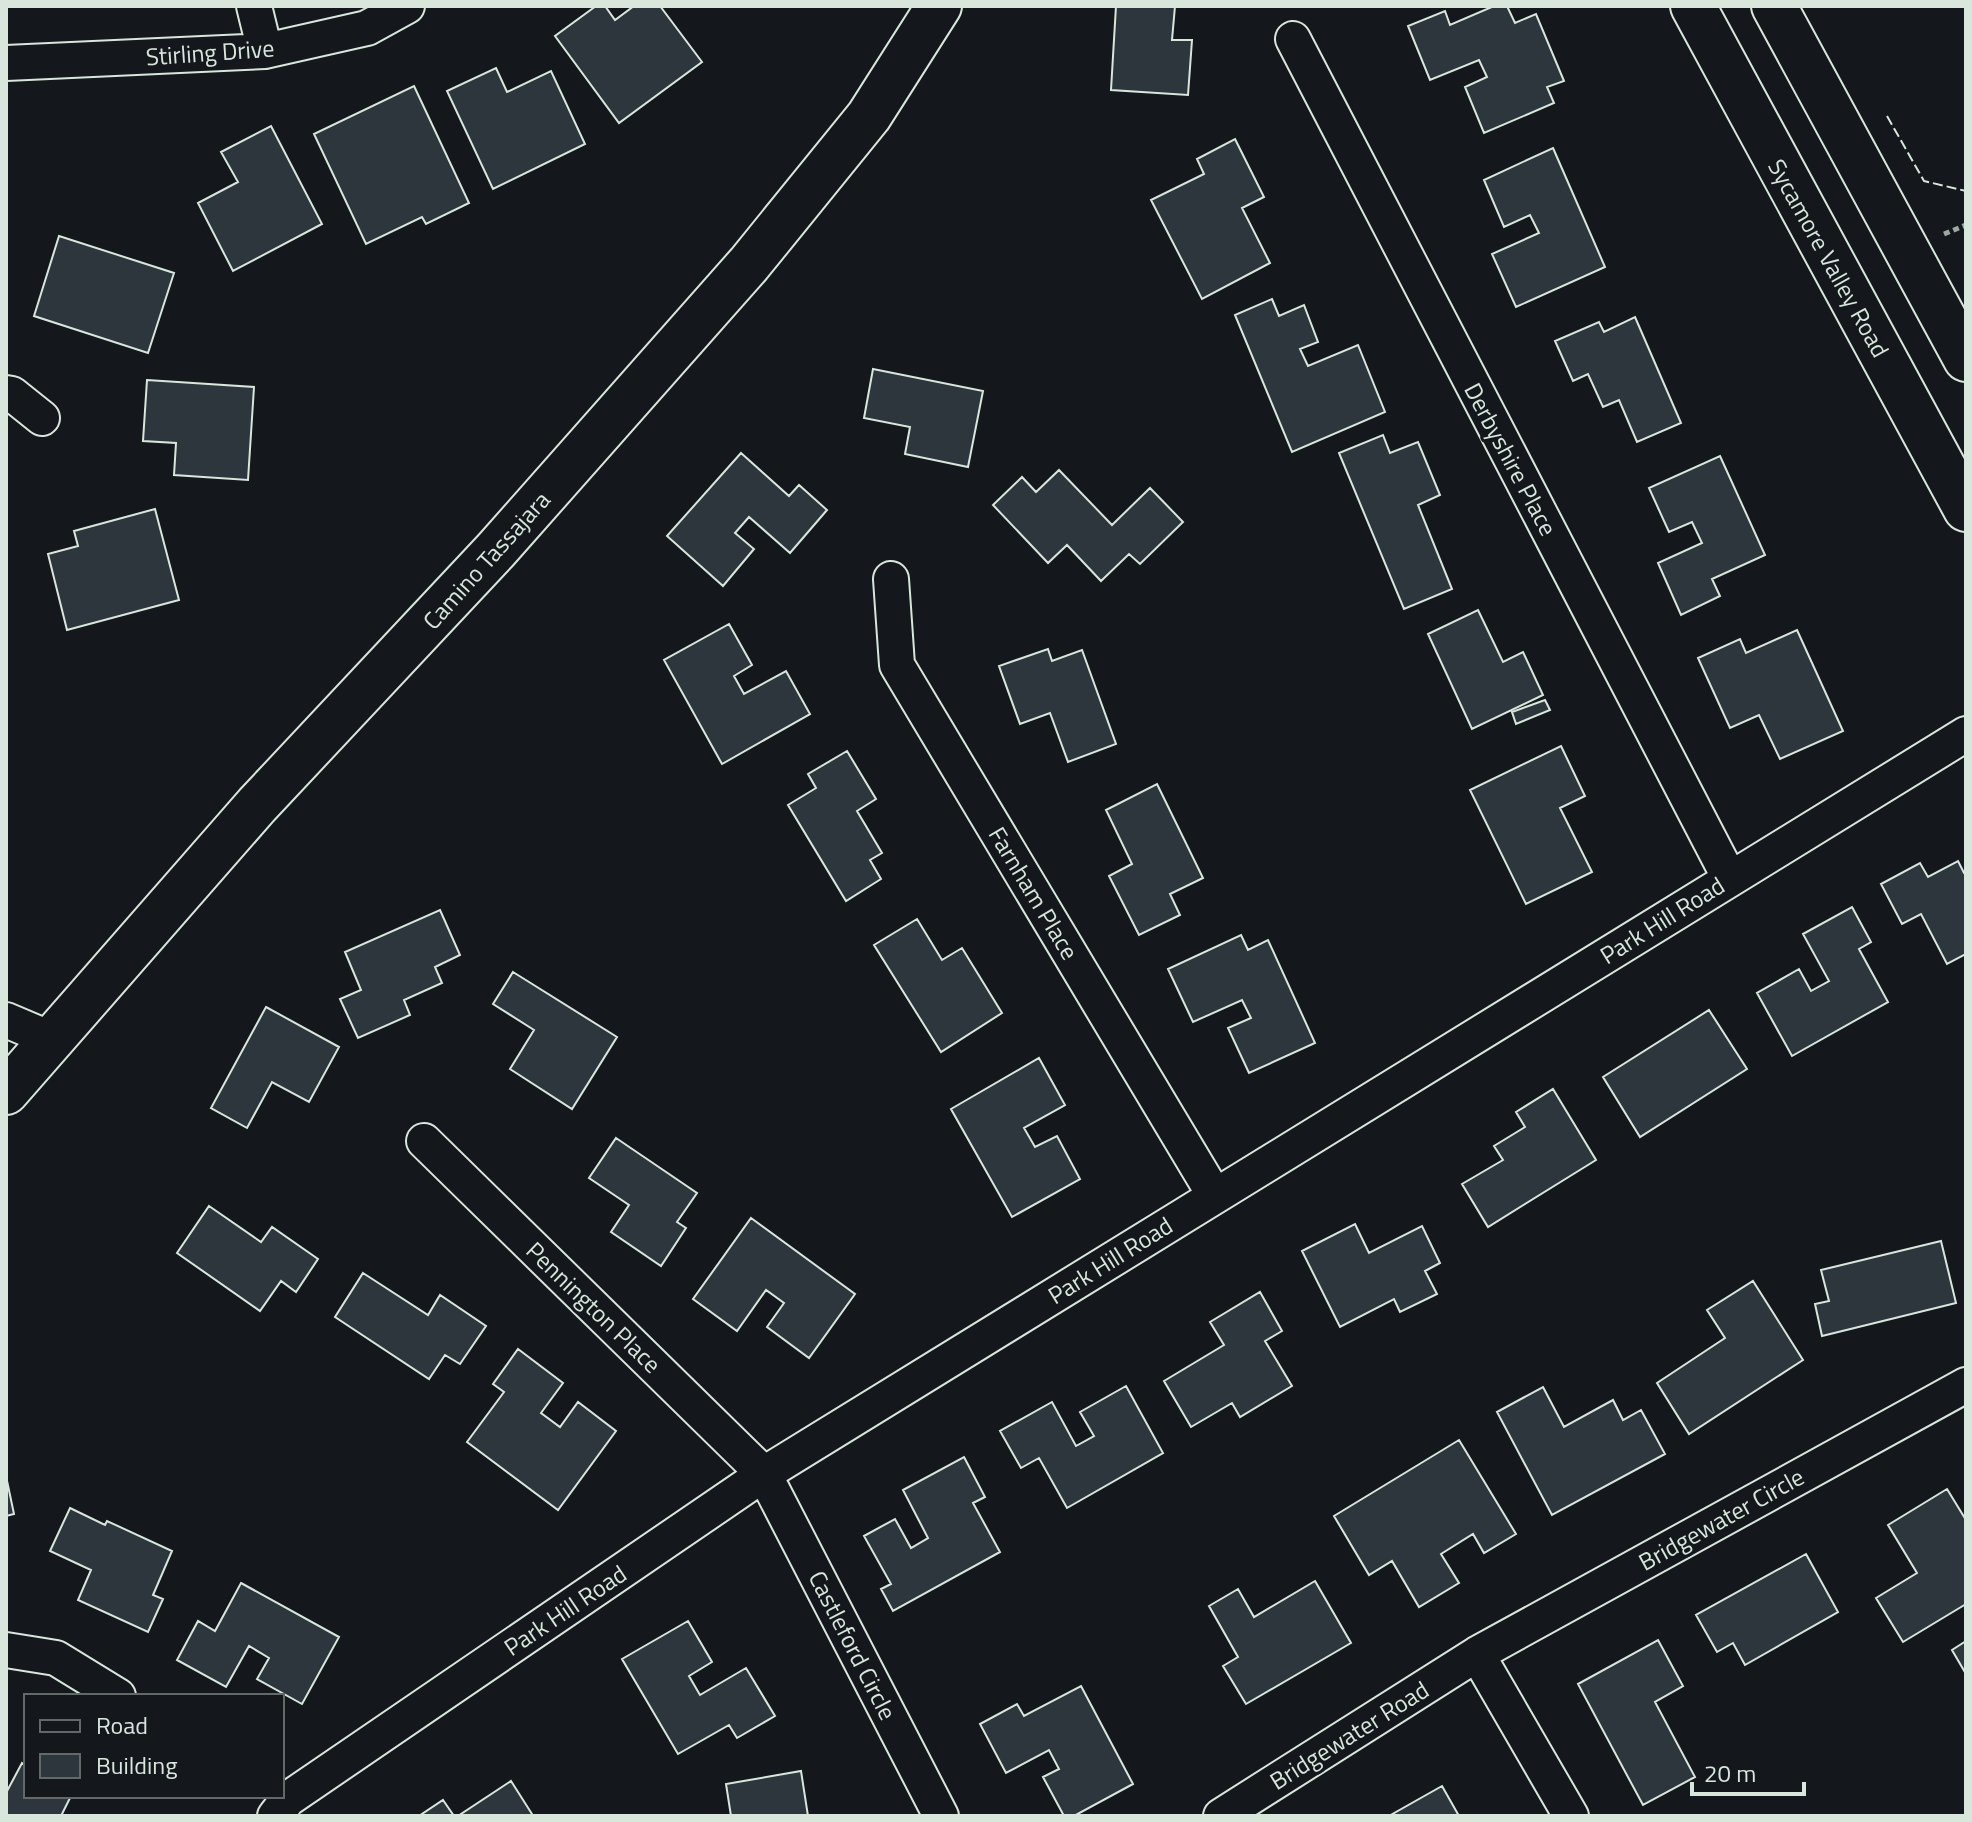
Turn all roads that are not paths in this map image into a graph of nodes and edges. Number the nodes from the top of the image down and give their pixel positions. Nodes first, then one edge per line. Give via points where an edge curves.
1 (254, 6) edge
2 (407, 6) edge
3 (939, 6) edge
4 (1693, 6) edge
5 (1774, 6) edge
6 (1293, 39) dead end
7 (265, 51) junction
8 (6, 63) edge
9 (1966, 359) edge
10 (6, 393) edge
11 (42, 418) dead end
12 (1966, 509) edge
13 (891, 579) dead end
14 (1966, 734) edge
15 (1730, 879) junction
16 (6, 1020) edge
17 (51, 1039) junction
18 (6, 1092) edge
19 (424, 1141) dead end
20 (1215, 1196) junction
21 (1966, 1385) edge
22 (764, 1474) junction
23 (6, 1650) edge
24 (1477, 1654) junction
25 (115, 1694) edge
26 (282, 1803) edge
27 (941, 1816) edge
28 (1221, 1816) edge
29 (1571, 1816) edge

1 - 7 street
2 - 7 street, Stirling Drive via 367,28
3 - 17 street, Camino Tassajara via 869,116 749,264
4 - 12 street, Sycamore Valley Road
5 - 9 street
6 - 15 street, Derbyshire Place
7 - 8 street, Stirling Drive
10 - 11 street
13 - 20 street, Farnham Place via 897,665
14 - 15 street, Park Hill Road
15 - 20 street, Park Hill Road
16 - 17 street
17 - 18 street, Camino Tassajara
19 - 22 street, Pennington Place
20 - 22 street, Park Hill Road
21 - 24 street, Bridgewater Circle
22 - 26 street, Park Hill Road
22 - 27 street, Castleford Circle
23 - 25 street via 56,1658
24 - 28 street, Bridgewater Road
24 - 29 street

